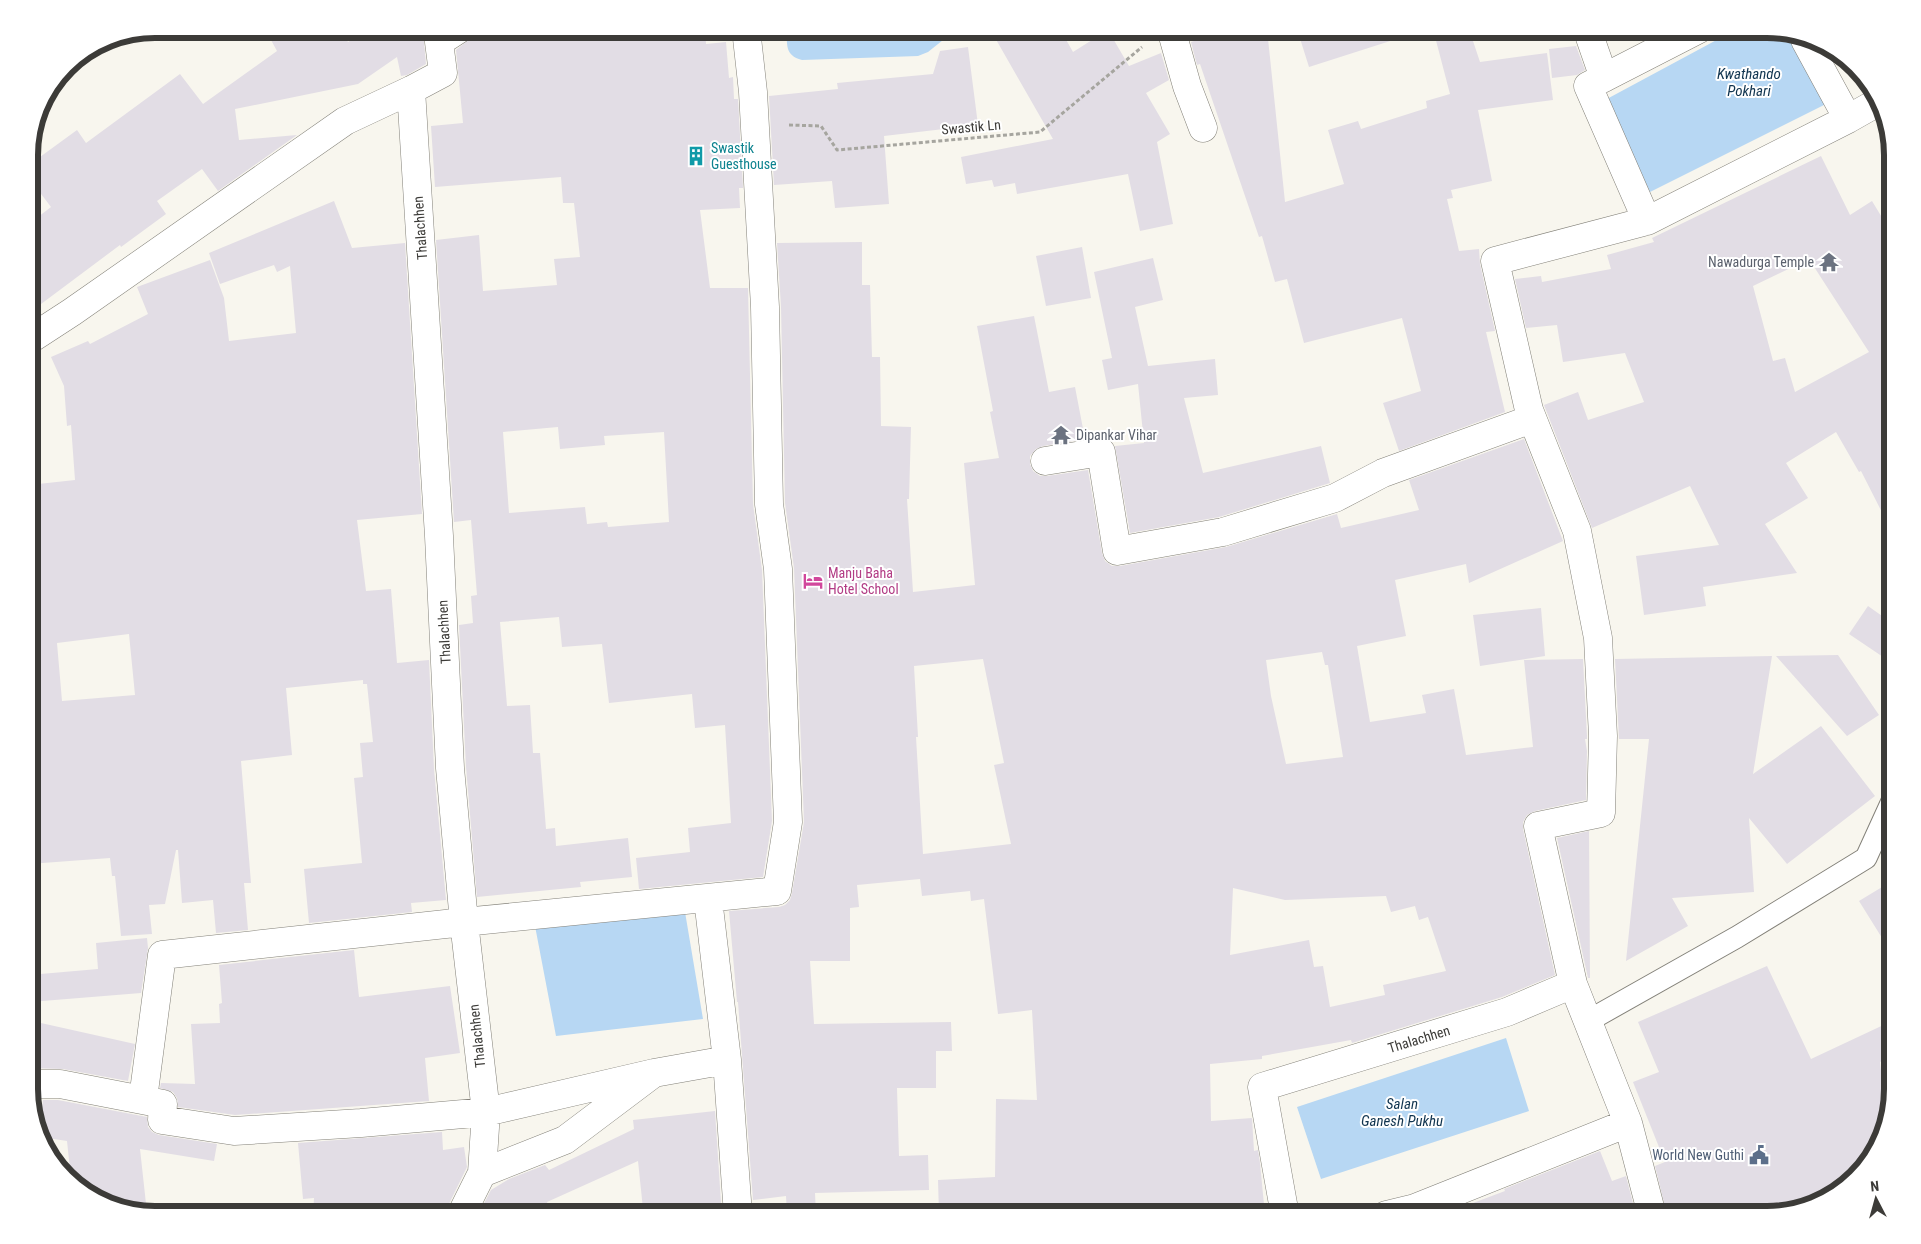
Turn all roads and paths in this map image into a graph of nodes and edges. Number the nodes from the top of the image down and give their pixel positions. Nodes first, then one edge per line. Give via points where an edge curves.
1 (445, 38) edge
2 (747, 38) edge
3 (1156, 38) edge
4 (1162, 38) edge
5 (1590, 38) edge
6 (1682, 38) edge
7 (1808, 46) edge
8 (1604, 78) junction
9 (411, 90) junction
10 (1873, 105) edge
11 (1848, 119) junction
12 (755, 123) junction
13 (1203, 128) dead end
14 (1648, 221) junction
15 (38, 334) edge
16 (1532, 419) junction
17 (1045, 461) dead end
18 (1884, 819) edge
19 (708, 899) junction
20 (464, 922) junction
21 (1573, 984) junction
22 (1588, 1021) junction
23 (727, 1060) junction
24 (654, 1072) junction
25 (38, 1084) edge
26 (143, 1100) junction
27 (486, 1112) junction
28 (1628, 1123) junction
29 (482, 1173) junction
30 (466, 1206) edge
31 (737, 1206) edge
32 (1283, 1206) edge
33 (1420, 1206) edge
34 (1650, 1206) edge

1 - 9 street via 439,42 443,72
2 - 12 street
3 - 12 path, Swastik Ln via 1040,132 837,150 821,126
4 - 13 street via 1187,86
5 - 8 street
6 - 8 street
7 - 11 street
8 - 14 street via 1588,86
9 - 15 street via 345,121
9 - 20 street, Thalachhen via 450,768
10 - 11 street
11 - 14 street
12 - 19 street via 765,307 769,504 778,569 788,822 778,891
14 - 16 street via 1495,261
16 - 17 street via 1383,473 1336,498 1223,532 1117,551 1101,452
16 - 21 street via 1577,531 1598,638 1603,736 1601,813 1538,826
18 - 22 lane via 1866,858 1737,937
19 - 20 street
19 - 23 street
20 - 26 street via 162,955
20 - 27 street, Thalachhen
21 - 22 street
21 - 32 street, Thalachhen via 1507,1012 1262,1087
22 - 28 street
23 - 24 street
23 - 31 street
24 - 27 street
24 - 29 street via 565,1140
25 - 26 street via 60,1084
26 - 27 street via 163,1104 162,1120 234,1131
27 - 29 street, Thalachhen
28 - 33 street
28 - 34 street
29 - 30 street

